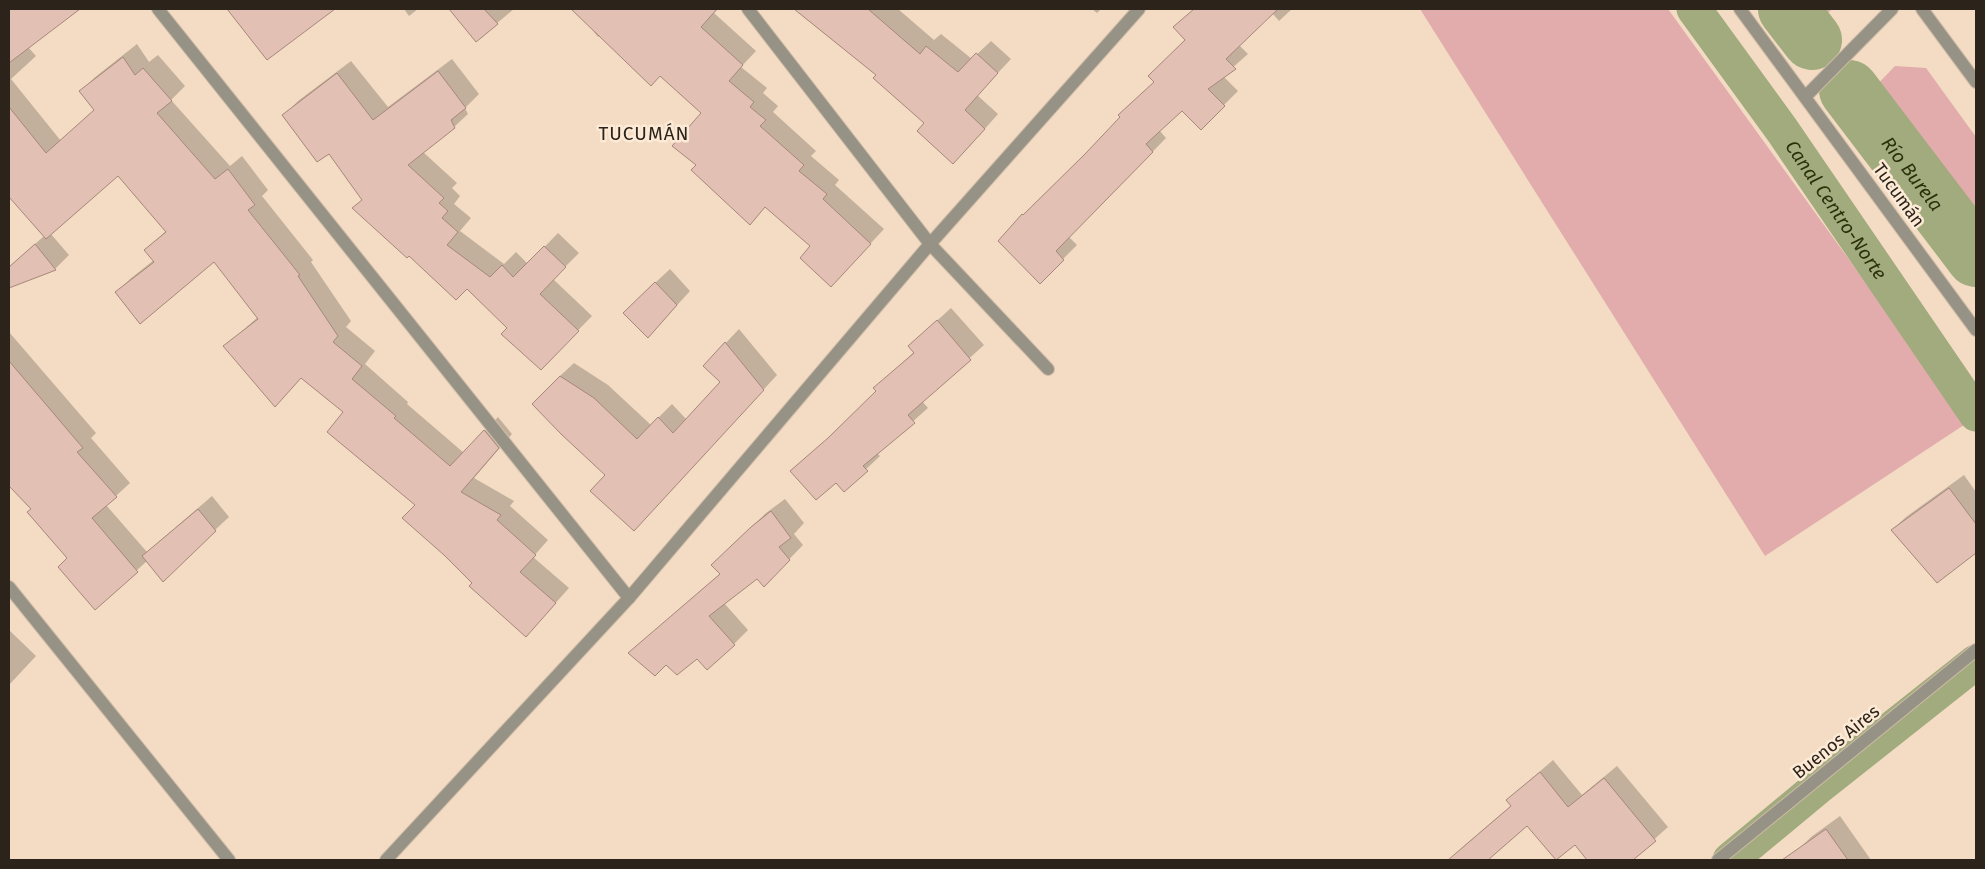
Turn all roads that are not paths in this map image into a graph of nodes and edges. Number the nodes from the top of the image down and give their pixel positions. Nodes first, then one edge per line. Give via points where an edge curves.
1 (158, 9) edge
2 (748, 9) edge
3 (1139, 9) edge
4 (1740, 9) edge
5 (1892, 9) edge
6 (1922, 9) edge
7 (1976, 82) edge
8 (1806, 96) junction
9 (930, 244) junction
10 (1976, 330) edge
11 (1048, 368) dead end
12 (9, 587) edge
13 (628, 598) junction
14 (1976, 650) edge
15 (229, 860) edge
16 (386, 860) edge
17 (1718, 860) edge

1 - 13 street
2 - 9 street
3 - 9 street
4 - 8 street, Tucumán
5 - 8 street
6 - 7 street
8 - 10 street, Tucumán
9 - 11 street
9 - 13 street
12 - 15 street
13 - 16 street
14 - 17 street, Buenos Aires

